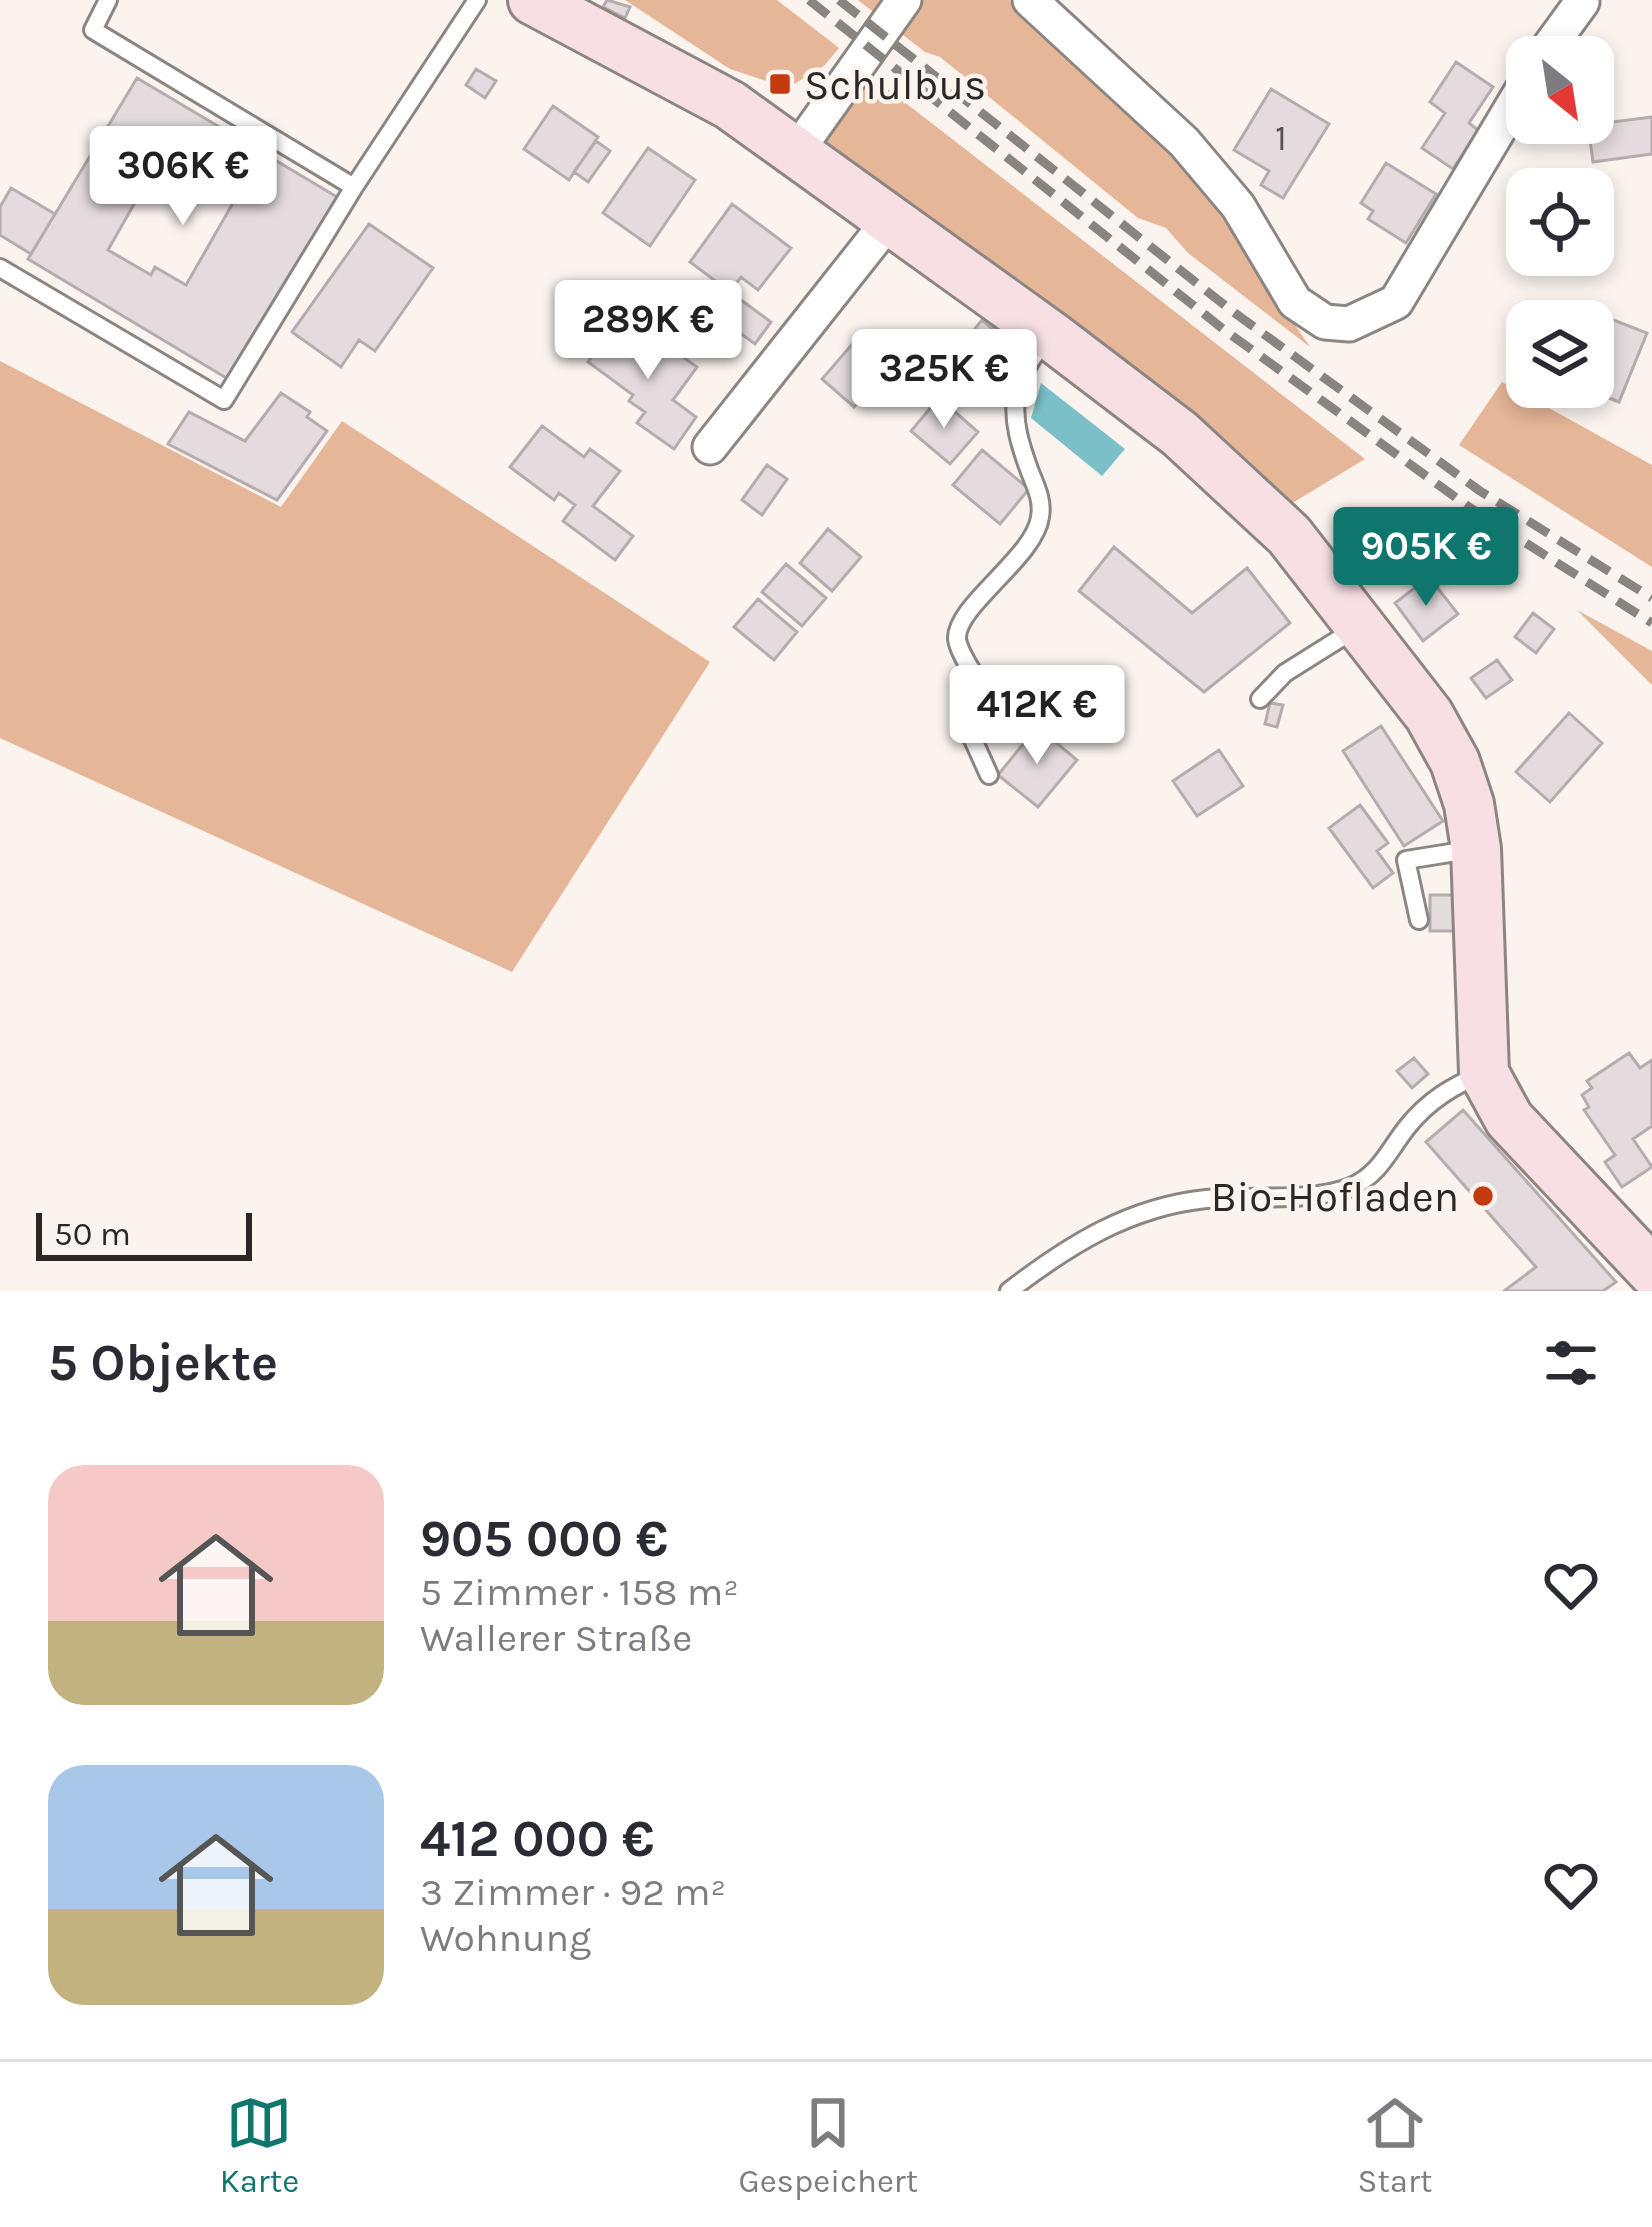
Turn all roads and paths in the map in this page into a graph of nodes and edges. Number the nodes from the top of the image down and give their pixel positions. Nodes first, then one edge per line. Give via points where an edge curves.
1 (108, 0) edge
2 (477, 0) edge
3 (533, 0) edge
4 (904, 0) edge
5 (1030, 0) edge
6 (1585, 1) edge
7 (1558, 36) edge
8 (1506, 117) edge
9 (796, 152) junction
10 (354, 187) junction
11 (888, 222) junction
12 (0, 268) edge
13 (1049, 335) junction
14 (710, 448) dead end
15 (1361, 626) junction
16 (1260, 699) dead end
17 (989, 775) dead end
18 (1476, 849) junction
19 (1418, 920) dead end
20 (1484, 1073) junction
21 (1652, 1271) edge
22 (1009, 1291) edge

1 - 10 lane via 93,30
2 - 10 lane
3 - 9 street via 730,105
4 - 9 street
5 - 8 street via 1184,142 1238,206 1295,302 1325,322 1349,324 1396,302
6 - 7 street
9 - 11 street
10 - 12 lane via 224,400
11 - 13 street
11 - 14 street
13 - 15 street via 1180,434 1269,516
13 - 17 lane via 1013,393 1040,520 961,622 957,640 983,689 966,724
15 - 16 lane via 1285,673
15 - 18 street via 1455,762
18 - 19 lane via 1406,860
18 - 20 street
20 - 21 street via 1509,1119
20 - 22 lane via 1437,1095 1371,1175 1348,1189 1203,1199 1135,1213 1066,1247

